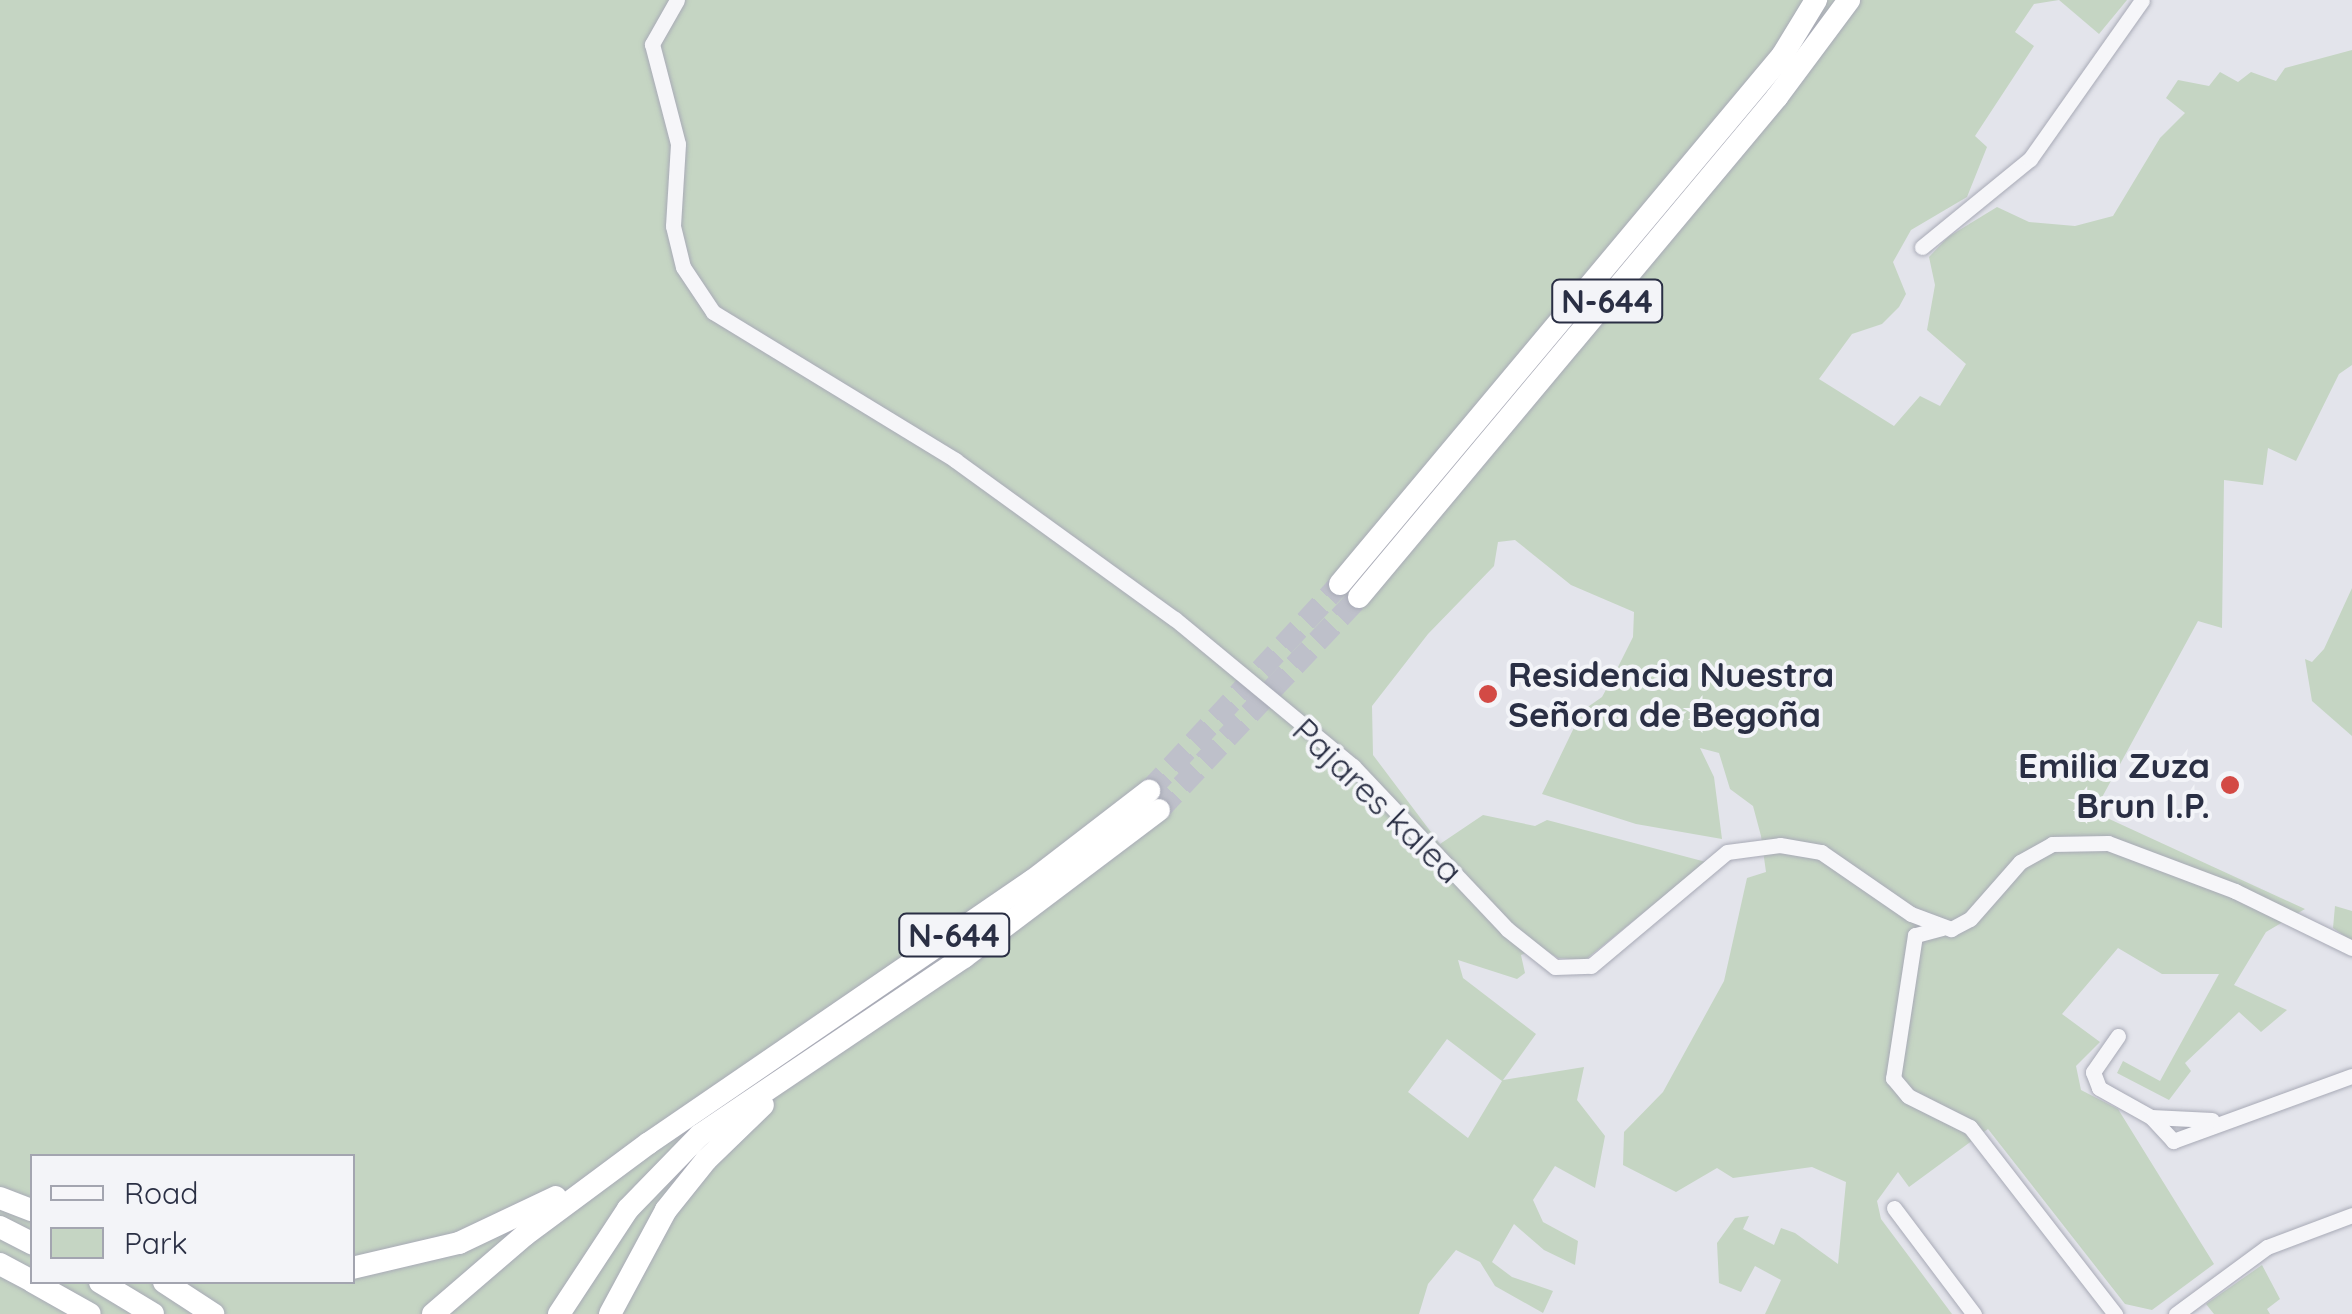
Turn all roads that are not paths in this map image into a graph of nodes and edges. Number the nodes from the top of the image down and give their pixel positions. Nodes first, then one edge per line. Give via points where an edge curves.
1 (677, 0) edge
2 (1816, 0) edge
3 (1848, 0) edge
4 (2142, 0) edge
5 (1922, 246) dead end
6 (1911, 914) junction
7 (1950, 929) junction
8 (1915, 936) junction
9 (2352, 948) edge
10 (2118, 1036) dead end
11 (816, 1060) junction
12 (2352, 1076) edge
13 (2150, 1117) junction
14 (2222, 1120) junction
15 (650, 1143) junction
16 (0, 1198) edge
17 (1894, 1208) dead end
18 (30, 1209) edge
19 (2352, 1215) edge
20 (0, 1227) edge
21 (30, 1242) edge
22 (0, 1264) edge
23 (355, 1267) edge
24 (30, 1279) edge
25 (38, 1284) edge
26 (103, 1284) edge
27 (167, 1284) edge
28 (90, 1314) edge
29 (153, 1314) edge
30 (213, 1314) edge
31 (433, 1314) edge
32 (559, 1314) edge
33 (610, 1314) edge
34 (1974, 1314) edge
35 (2115, 1314) edge
36 (2176, 1314) edge

1 - 6 street, Pajares kalea via 652,44 678,144 673,226 683,267 713,312 955,460 1175,619 1352,766 1546,961 1564,969 1591,966 1728,852 1762,847 1821,852
2 - 3 highway, N-644 via 1782,56 1349,590 1777,98
4 - 5 street via 2030,159
6 - 7 street, Pajares kalea
6 - 8 street
7 - 8 street
7 - 9 street via 1970,920 2020,862 2052,844 2082,840 2143,852
8 - 35 street via 1893,1078 1908,1096 1970,1128
10 - 13 street via 2093,1072 2098,1088
11 - 15 highway, N-644 via 964,957 1154,801
11 - 32 highway via 728,1113 660,1173 606,1238
11 - 33 highway, N-644 via 706,1160 666,1210
12 - 14 street
13 - 14 street
13 - 14 street via 2174,1141
15 - 23 highway, N-644 via 506,1224 406,1258
15 - 31 highway, N-644 via 525,1235
16 - 18 highway
17 - 34 street
19 - 36 street via 2267,1247
20 - 21 highway
22 - 24 highway
25 - 28 highway
26 - 29 highway
27 - 30 highway

